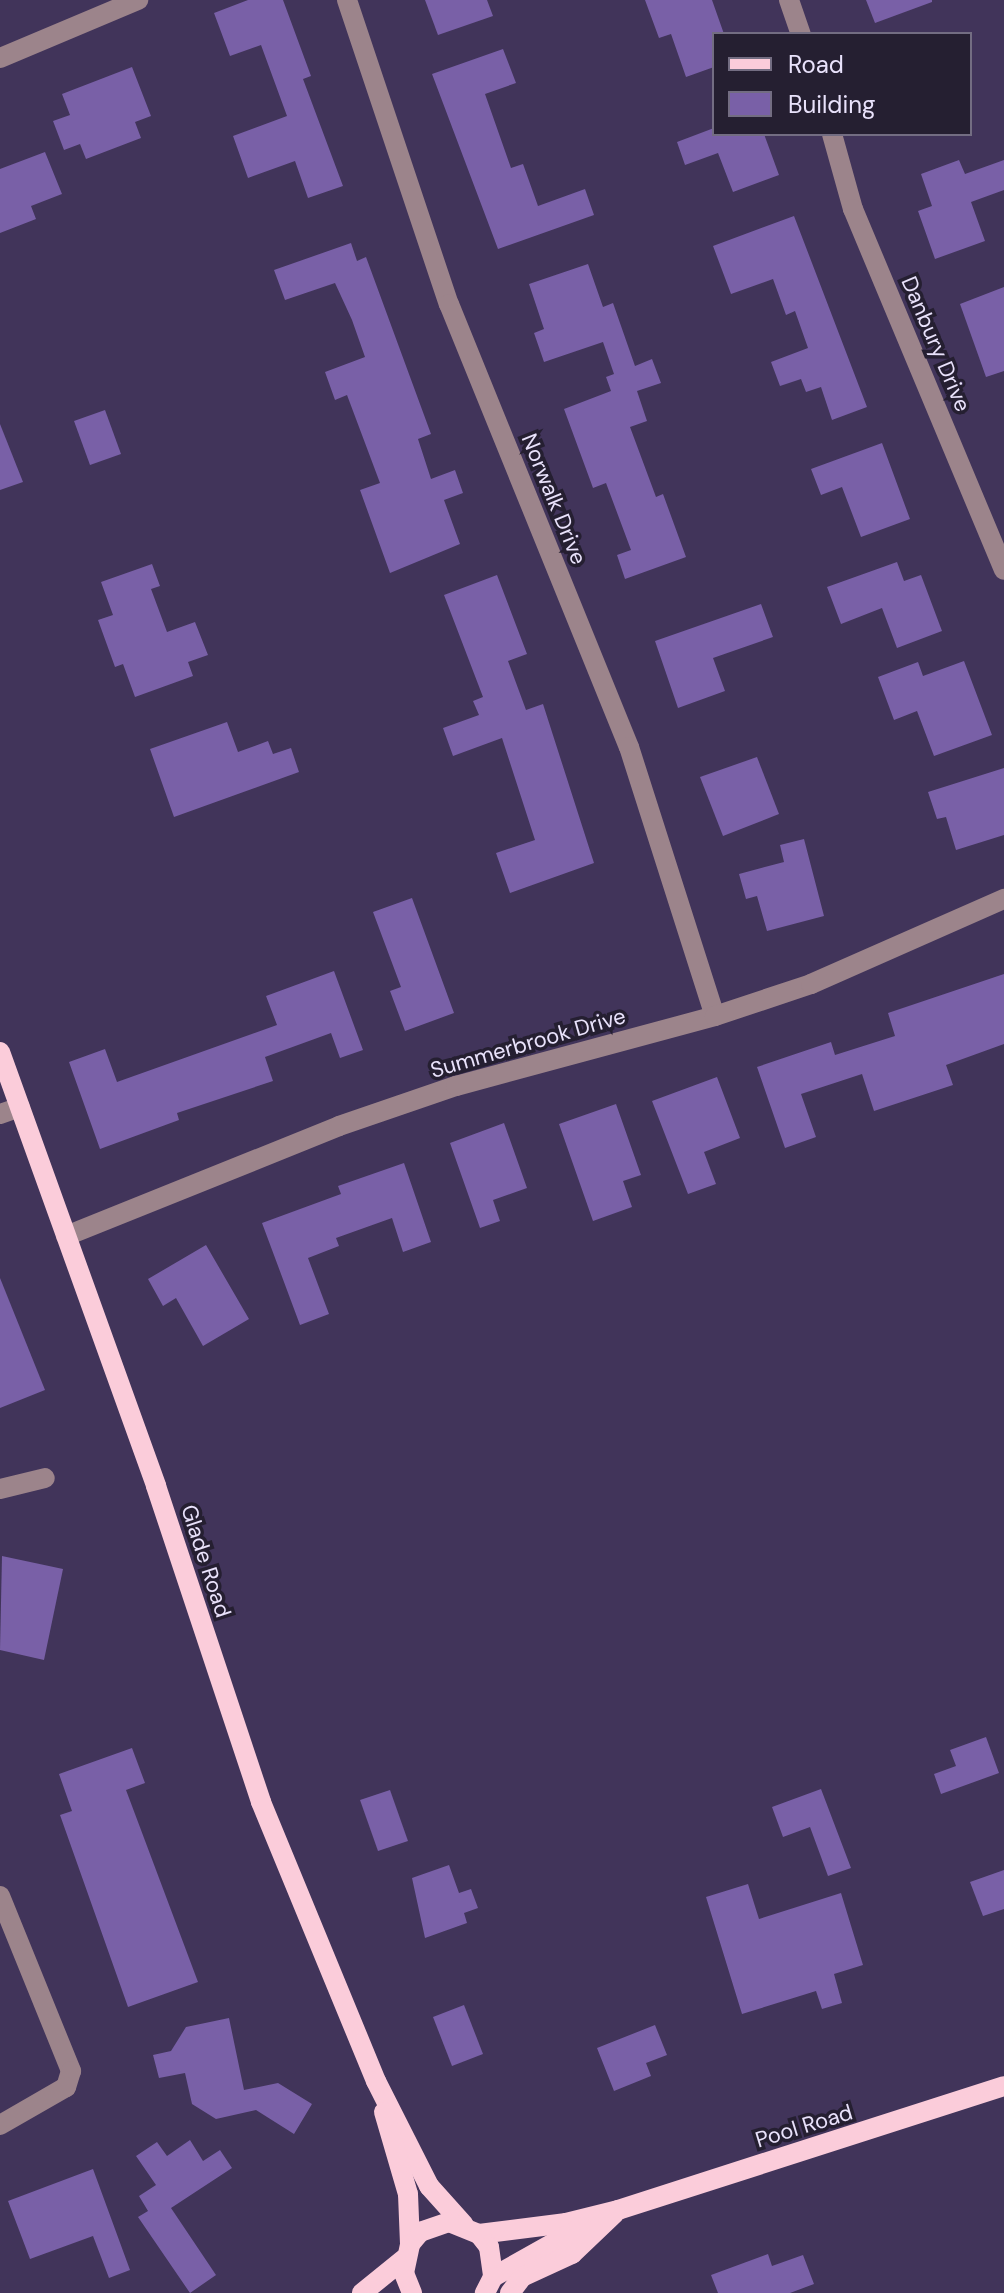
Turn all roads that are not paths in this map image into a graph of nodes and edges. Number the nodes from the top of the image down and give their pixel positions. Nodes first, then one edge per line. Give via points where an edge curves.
1 (138, 0) edge
2 (347, 0) edge
3 (789, 0) edge
4 (800, 32) edge
5 (0, 58) edge
6 (833, 136) edge
7 (1004, 570) edge
8 (1004, 899) edge
9 (715, 1016) junction
10 (0, 1052) edge
11 (20, 1107) junction
12 (0, 1114) edge
13 (66, 1236) junction
14 (45, 1478) dead end
15 (0, 1489) edge
16 (0, 1896) edge
17 (376, 2081) junction
18 (1004, 2086) edge
19 (0, 2125) edge
20 (618, 2210) junction
21 (471, 2229) junction
22 (407, 2252) junction
23 (489, 2287) edge
24 (362, 2293) edge
25 (412, 2293) edge
26 (510, 2293) edge

1 - 5 street
2 - 9 street, Norwalk Drive via 449,304 629,747
3 - 4 street
6 - 7 street, Danbury Drive via 853,209
8 - 9 street, Summerbrook Drive via 811,984
9 - 13 street, Summerbrook Drive via 456,1086 353,1121
10 - 11 main road, Glade Road
11 - 12 street
11 - 13 main road, Glade Road
13 - 17 main road, Glade Road via 261,1802
14 - 15 street
16 - 19 street via 71,2071 66,2087
17 - 21 main road, Glade Road via 429,2186
17 - 22 main road, Glade Road via 408,2194
18 - 20 main road, Pool Road
20 - 21 main road, Pool Road
20 - 23 main road, Pool Road via 534,2250
20 - 26 main road via 572,2254 522,2277
21 - 22 main road, Pool Road via 433,2225
21 - 23 main road via 489,2247
22 - 24 main road, Pool Road
22 - 25 main road, Glade Road

